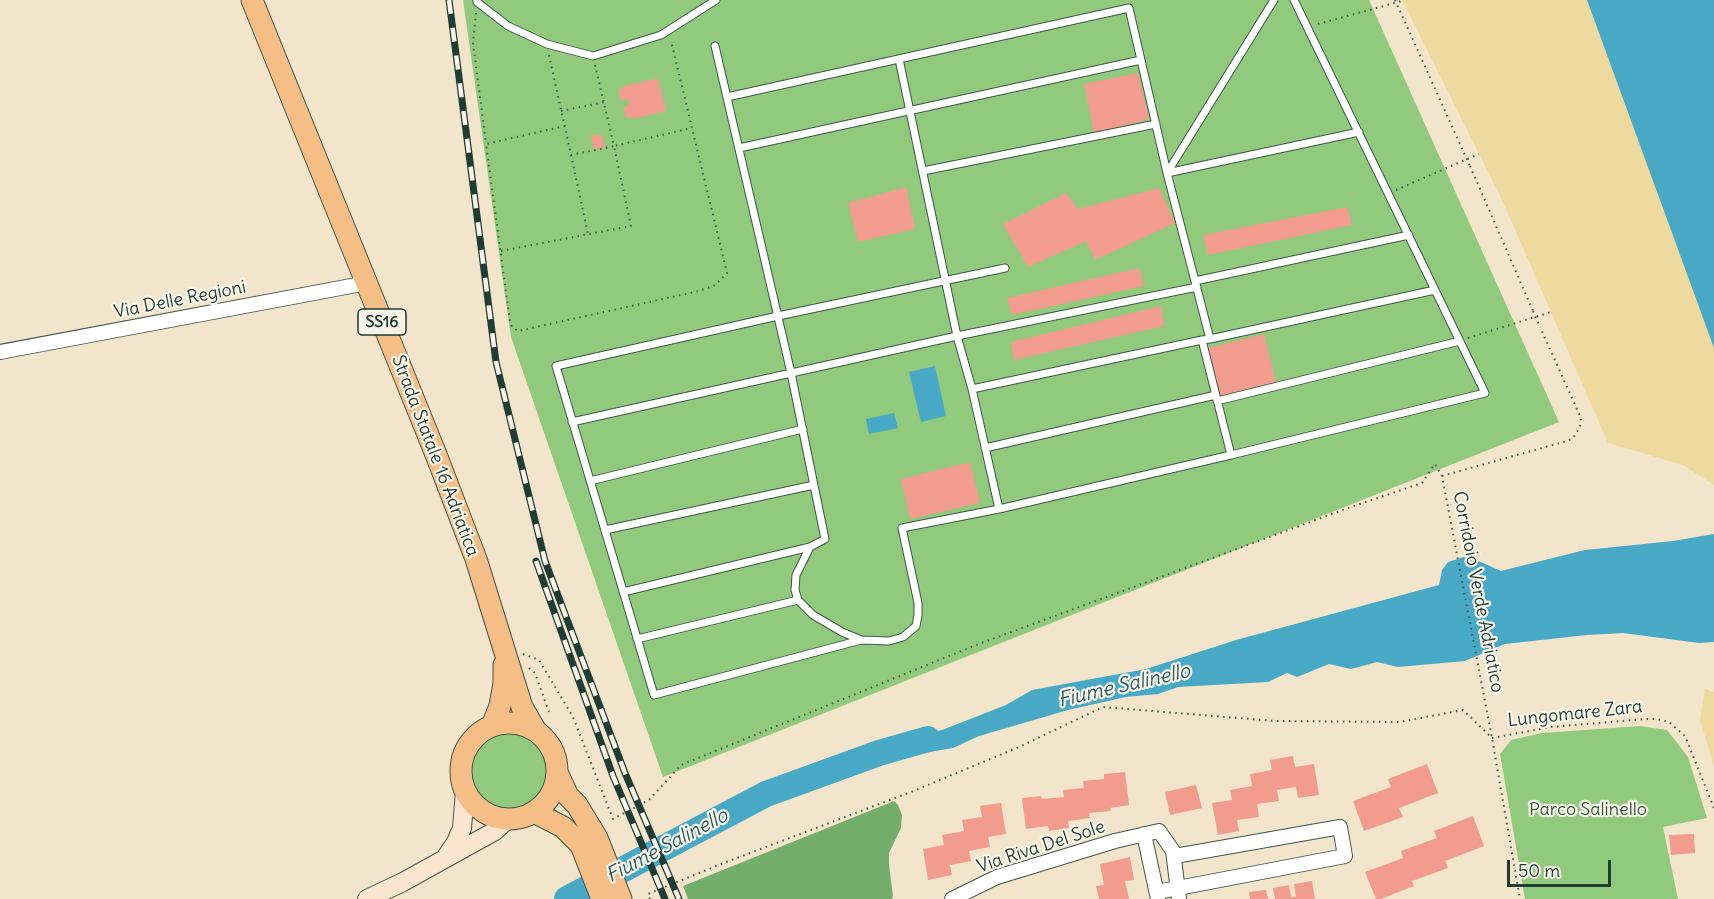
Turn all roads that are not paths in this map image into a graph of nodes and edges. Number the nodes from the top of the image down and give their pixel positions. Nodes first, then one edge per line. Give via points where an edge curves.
1 (252, 0) edge
2 (716, 0) edge
3 (1274, 0) edge
4 (1294, 0) edge
5 (477, 1) edge
6 (715, 46) dead end
7 (899, 59) junction
8 (1141, 60) junction
9 (727, 97) junction
10 (910, 110) junction
11 (1156, 124) junction
12 (1359, 132) junction
13 (739, 148) junction
14 (923, 171) junction
15 (1167, 173) junction
16 (1409, 235) junction
17 (1005, 268) dead end
18 (945, 280) junction
19 (367, 283) junction
20 (1196, 284) junction
21 (1436, 290) junction
22 (778, 316) junction
23 (957, 336) junction
24 (1210, 339) junction
25 (1202, 340) junction
26 (1460, 340) junction
27 (0, 352) edge
28 (791, 373) junction
29 (972, 389) junction
30 (1216, 398) junction
31 (572, 422) junction
32 (803, 429) junction
33 (985, 448) junction
34 (1231, 455) junction
35 (590, 481) junction
36 (814, 485) junction
37 (999, 509) junction
38 (605, 530) junction
39 (810, 547) junction
40 (623, 592) junction
41 (798, 600) junction
42 (638, 639) junction
43 (861, 640) junction
44 (504, 646) junction
45 (492, 726) junction
46 (536, 731) junction
47 (557, 772) junction
48 (465, 791) junction
49 (534, 812) junction
50 (508, 819) junction
51 (1144, 834) junction
52 (1174, 856) junction
53 (445, 858) junction
54 (1178, 894) edge
55 (1157, 896) edge
56 (368, 899) edge
57 (602, 899) edge
58 (621, 899) edge
59 (952, 899) edge

1 - 19 main road, Strada Statale 16 Adriatica / SS16
2 - 5 lane via 661,36 593,56 547,44 508,26
3 - 15 lane
4 - 12 lane
6 - 9 lane
7 - 8 lane via 1129,8
7 - 9 lane
7 - 10 lane
8 - 10 lane
8 - 11 lane
9 - 13 lane
10 - 13 lane
10 - 14 lane
11 - 14 lane
11 - 15 lane
12 - 15 lane
12 - 16 lane
13 - 22 lane
14 - 18 lane
15 - 20 lane
16 - 20 lane
16 - 21 lane
17 - 18 lane
18 - 22 lane
18 - 23 lane
19 - 27 street, Via Delle Regioni
19 - 44 main road, Strada Statale 16 Adriatica / SS16 via 476,559
20 - 23 lane
20 - 24 lane
21 - 24 lane
21 - 26 lane
22 - 28 lane
22 - 31 lane via 556,366
23 - 28 lane
23 - 29 lane
24 - 25 lane
25 - 29 lane
25 - 30 lane
26 - 30 lane
26 - 34 lane via 1485,393
28 - 31 lane
28 - 32 lane
29 - 33 lane
30 - 33 lane
30 - 34 lane
31 - 35 lane
32 - 35 lane
32 - 36 lane
33 - 37 lane
34 - 37 lane
35 - 38 lane
36 - 38 lane
36 - 39 lane via 825,538
37 - 43 lane via 902,528 918,603 916,626 903,637 889,641
38 - 40 lane
39 - 40 lane
39 - 41 lane via 796,575
40 - 42 lane
41 - 42 lane
41 - 43 lane via 813,615
42 - 43 lane via 654,695
44 - 45 main road, Strada Statale 16 Adriatica / SS16 via 504,683
44 - 46 main road, Strada Statale 16 Adriatica / SS16 via 522,707
45 - 46 main road via 521,724
45 - 48 main road via 477,735 461,761 460,777
46 - 47 main road, Strada Statale 16 Adriatica / SS16 via 555,756
47 - 49 main road via 554,788
47 - 58 main road, Strada Statale 16 Adriatica / SS16 via 568,796 597,838
48 - 50 main road via 483,811
48 - 53 main road via 462,828
49 - 50 main road
49 - 57 main road via 563,827 581,845
50 - 53 main road via 495,831
51 - 52 street via 1159,831
51 - 55 street
51 - 59 street, Via Riva Del Sole via 997,877
52 - 54 street
52 - 54 street via 1340,827 1345,856
53 - 56 main road
54 - 55 street

